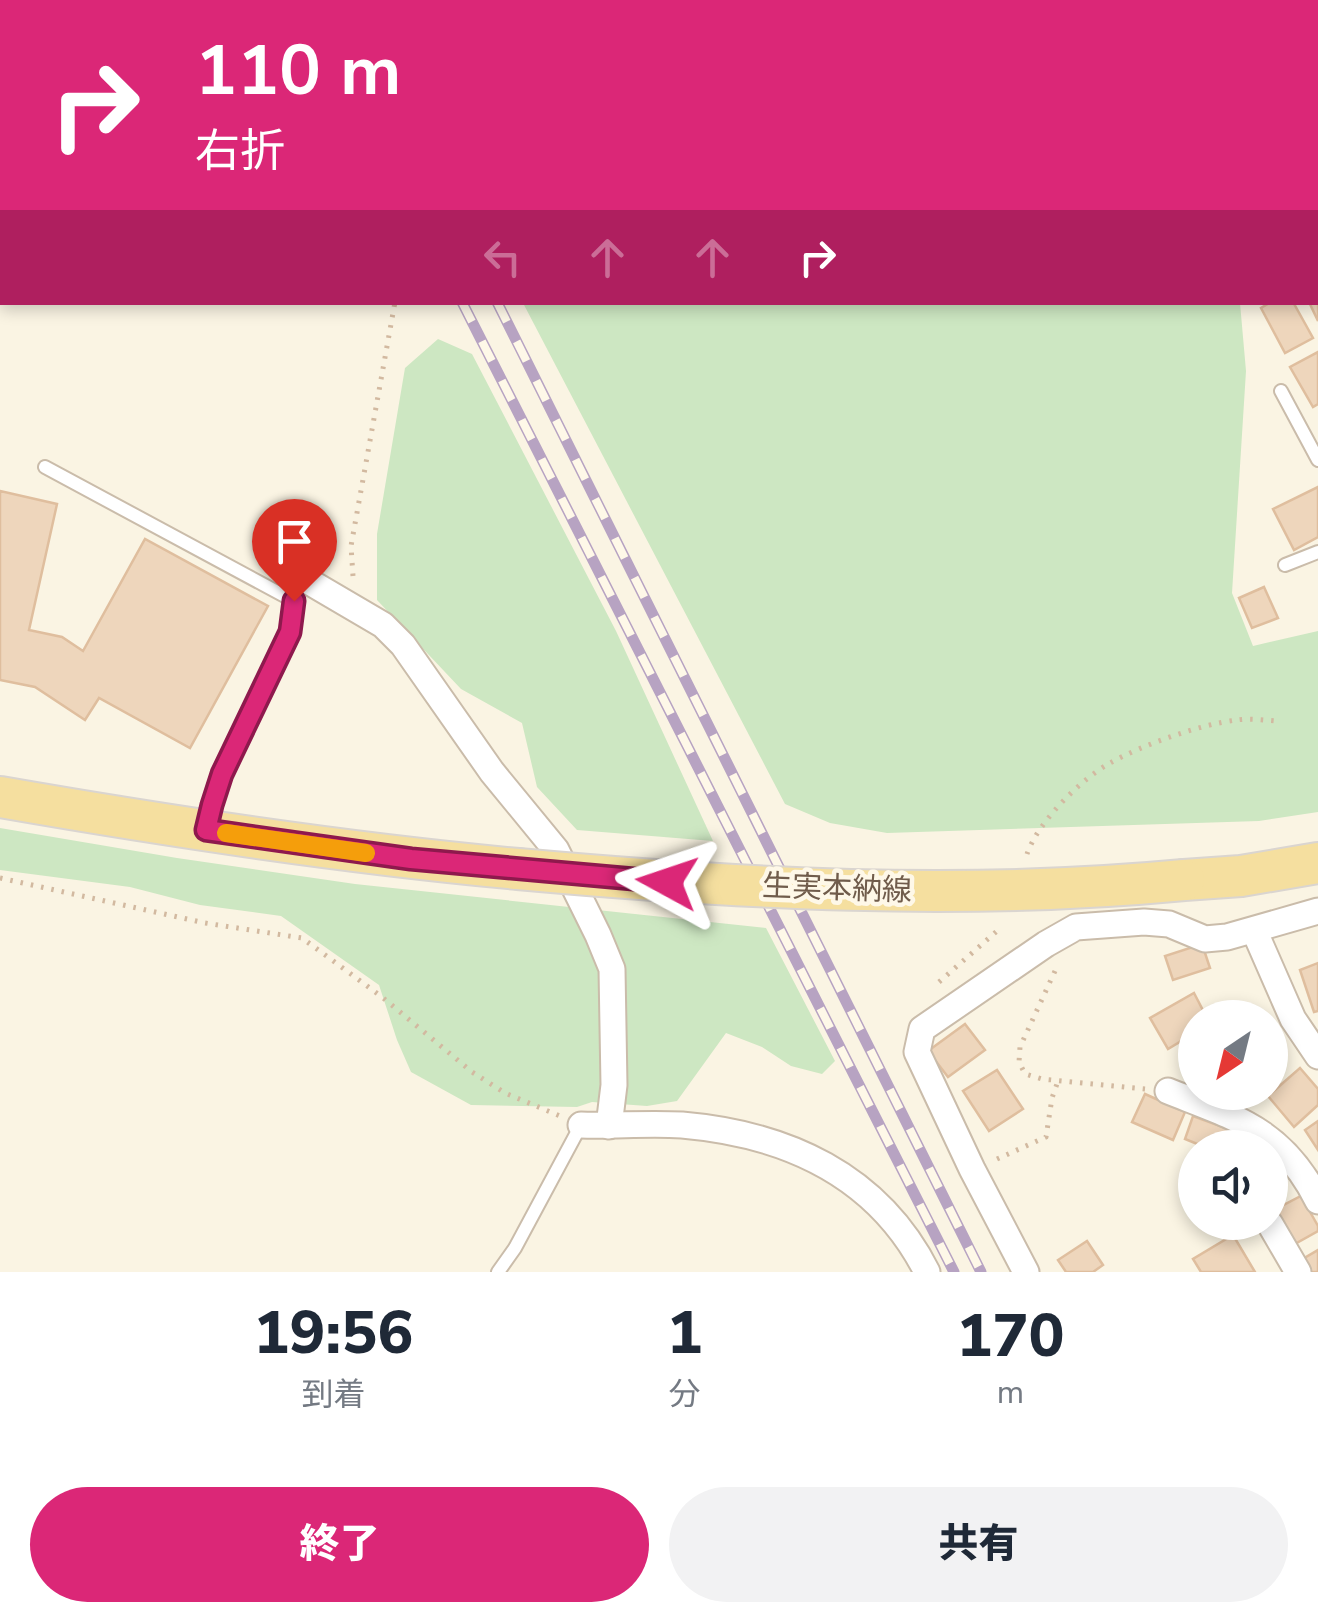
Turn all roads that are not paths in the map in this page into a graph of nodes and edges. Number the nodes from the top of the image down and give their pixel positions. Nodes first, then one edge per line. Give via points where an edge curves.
1 (1281, 391) dead end
2 (1318, 460) edge
3 (45, 467) dead end
4 (1318, 552) edge
5 (1284, 565) dead end
6 (308, 581) dead end
7 (0, 797) edge
8 (206, 830) junction
9 (1318, 863) edge
10 (1318, 911) edge
11 (1254, 930) junction
12 (1318, 1056) edge
13 (1168, 1091) road end
14 (581, 1125) joint
15 (609, 1126) junction
16 (1318, 1200) edge
17 (1279, 1240) edge
18 (498, 1272) edge
19 (928, 1272) edge
20 (1026, 1272) edge
21 (1298, 1272) edge

1 - 2 lane
3 - 8 lane via 294,601 290,632 222,774
4 - 5 lane
6 - 15 street via 403,644 556,850 612,969
7 - 8 main road, 生実本納線
8 - 9 main road, 生実本納線, bridge via 518,869 869,891 1063,889 1241,876
10 - 11 street
11 - 12 street via 1293,1019
11 - 20 street via 1206,939 1169,924 1076,927 922,1029 917,1052
13 - 16 street via 1238,1118 1279,1144
14 - 15 street
14 - 18 lane
15 - 19 street via 682,1126 771,1140 836,1170 867,1194 893,1219
17 - 21 street

